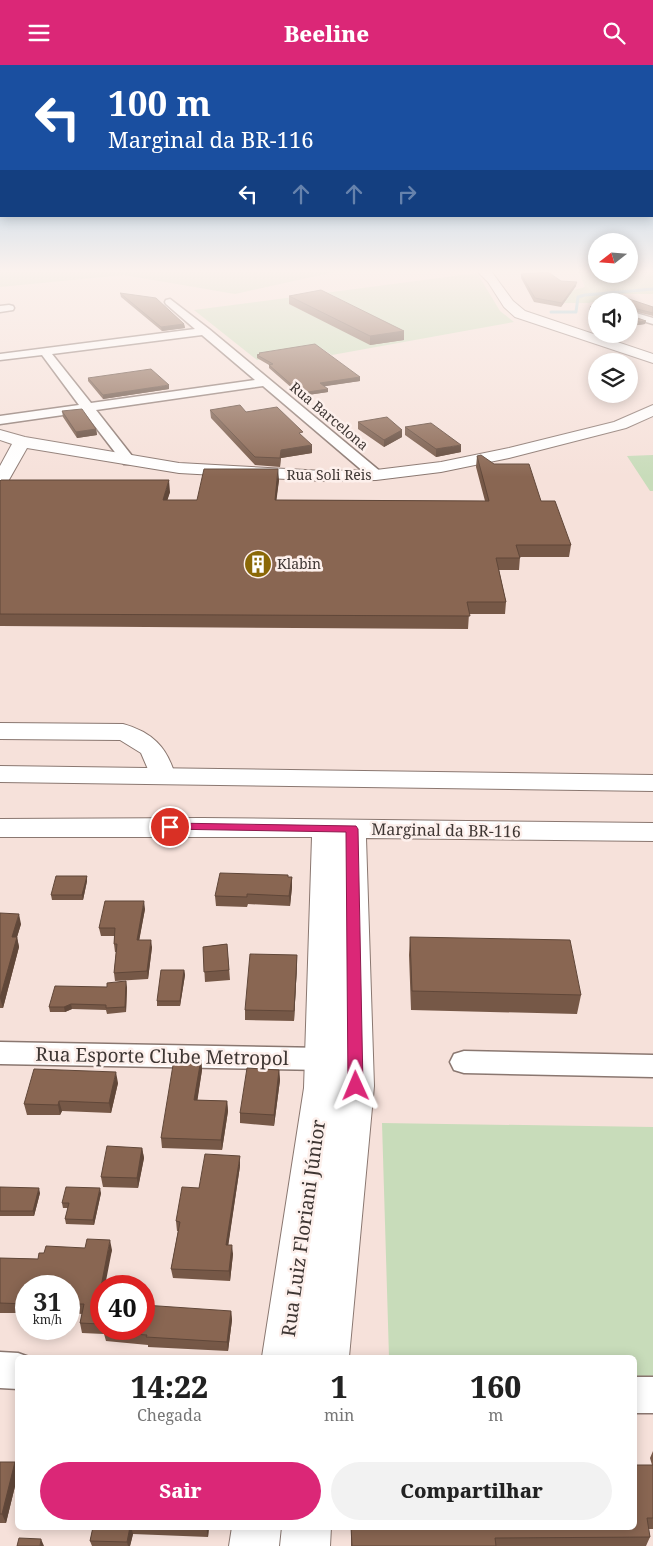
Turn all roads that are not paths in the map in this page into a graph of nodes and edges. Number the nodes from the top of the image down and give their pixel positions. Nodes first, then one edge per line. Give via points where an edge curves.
1 (151, 338) edge
2 (213, 338) edge
3 (591, 338) edge
4 (45, 352) junction
5 (0, 357) edge
6 (653, 359) edge
7 (265, 382) junction
8 (87, 407) junction
9 (653, 411) edge
10 (0, 419) edge
11 (0, 435) edge
12 (22, 442) junction
13 (129, 461) junction
14 (376, 475) junction
15 (0, 481) edge
16 (0, 731) edge
17 (0, 774) edge
18 (162, 775) junction
19 (653, 783) edge
20 (0, 828) edge
21 (339, 828) junction
22 (653, 832) edge
23 (0, 1053) edge
24 (324, 1059) junction
25 (464, 1062) dead end
26 (653, 1066) edge
27 (284, 1355) edge
28 (328, 1355) edge
29 (0, 1370) edge
30 (15, 1371) edge
31 (637, 1395) edge
32 (653, 1395) edge
33 (257, 1530) edge
34 (307, 1530) edge
35 (254, 1546) edge
36 (305, 1546) edge

1 - 4 street
2 - 7 street, Rua Barcelona
3 - 6 main road
4 - 5 street
4 - 8 street
7 - 8 street
7 - 14 street, Rua Barcelona
8 - 10 street
8 - 13 street
9 - 14 main road, Rua Soli Reis via 620,425 509,453 441,467
11 - 12 main road, Rua Soli Reis
12 - 13 main road, Rua Soli Reis
12 - 15 main road
13 - 14 main road, Rua Soli Reis via 252,473
16 - 18 main road via 122,732 140,738 150,746
17 - 18 main road
18 - 19 main road
20 - 21 main road, Marginal da BR-116
21 - 22 main road, Marginal da BR-116
21 - 24 main road, Rua Luiz Floriani Júnior
21 - 28 main road, Rua Luiz Floriani Júnior via 356,1086
23 - 24 street, Rua Esporte Clube Metropol
24 - 27 main road, Rua Luiz Floriani Júnior via 319,1123
25 - 26 street
29 - 30 street
31 - 32 street
33 - 35 main road
34 - 36 main road

